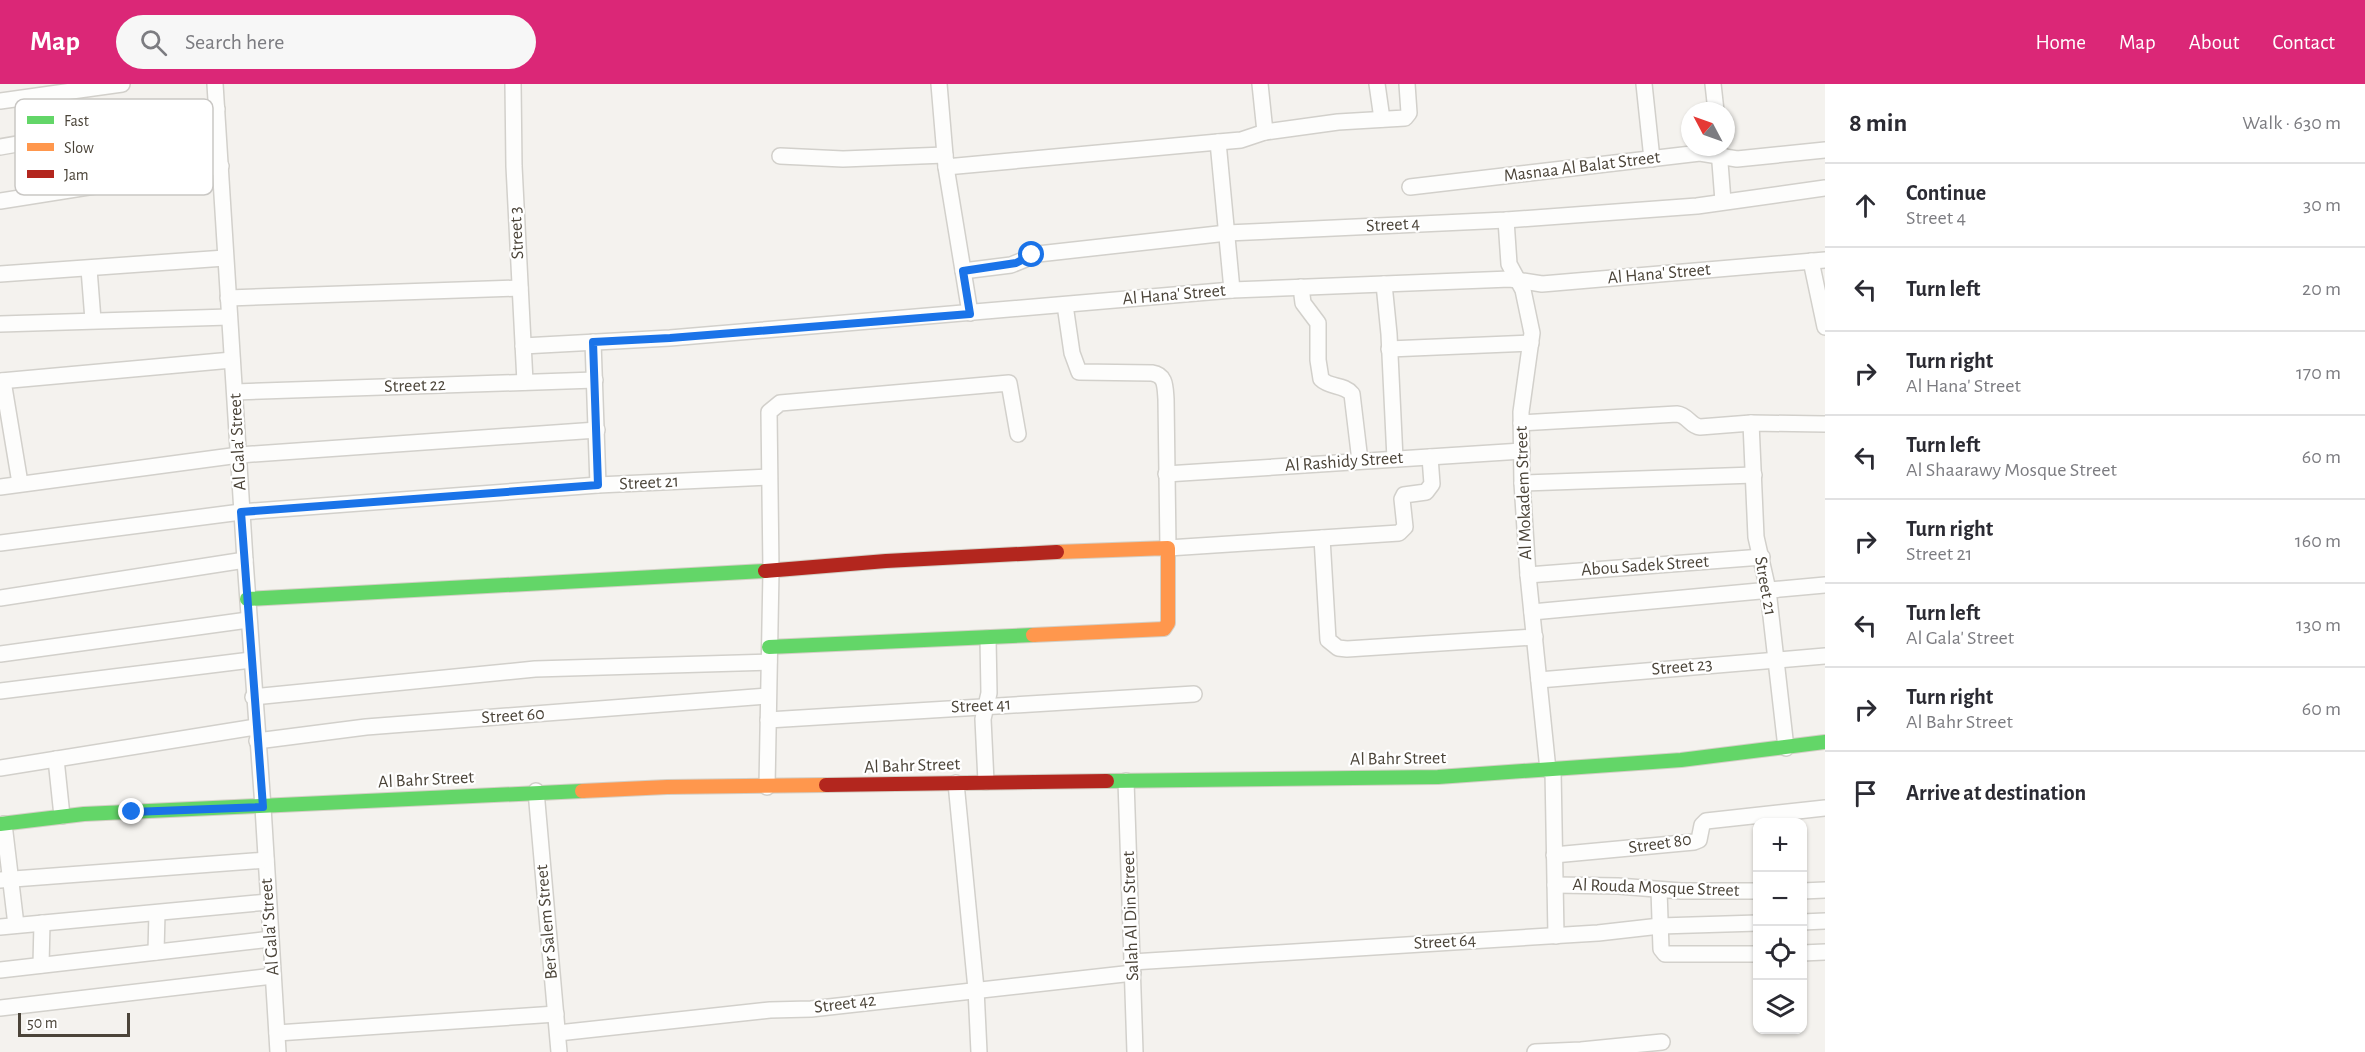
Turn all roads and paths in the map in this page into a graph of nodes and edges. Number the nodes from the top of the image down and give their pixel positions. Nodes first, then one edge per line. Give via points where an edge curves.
1 (122, 84) edge
2 (215, 84) edge
3 (513, 84) edge
4 (939, 84) edge
5 (1260, 84) edge
6 (1377, 84) edge
7 (1407, 84) edge
8 (1644, 84) edge
9 (1713, 84) edge
10 (20, 99) edge
11 (15, 100) edge
12 (0, 102) edge
13 (1715, 102) edge
14 (217, 109) junction
15 (213, 110) edge
16 (1382, 119) junction
17 (1264, 132) junction
18 (1218, 142) junction
19 (15, 144) edge
20 (0, 147) edge
21 (1825, 150) edge
22 (780, 156) dead end
23 (1681, 156) edge
24 (1719, 156) edge
25 (1729, 156) edge
26 (1652, 159) junction
27 (945, 161) junction
28 (221, 166) junction
29 (213, 167) edge
30 (1410, 187) dead end
31 (1825, 188) edge
32 (38, 195) edge
33 (0, 201) edge
34 (1723, 201) junction
35 (1506, 220) junction
36 (1227, 233) junction
37 (225, 258) junction
38 (1818, 261) edge
39 (88, 269) junction
40 (963, 271) junction
41 (0, 274) edge
42 (1518, 280) junction
43 (1384, 284) junction
44 (1301, 287) junction
45 (520, 288) junction
46 (1232, 290) junction
47 (228, 298) junction
48 (1065, 305) junction
49 (970, 314) junction
50 (229, 317) junction
51 (93, 320) junction
52 (0, 324) edge
53 (1825, 327) edge
54 (593, 342) junction
55 (1530, 343) junction
56 (523, 346) junction
57 (1389, 349) junction
58 (232, 360) junction
59 (595, 380) junction
60 (2, 381) edge
61 (525, 382) junction
62 (235, 392) junction
63 (1521, 423) junction
64 (1751, 423) junction
65 (1825, 423) edge
66 (597, 430) junction
67 (1018, 434) dead end
68 (1522, 451) junction
69 (239, 455) junction
70 (1430, 457) junction
71 (1395, 459) junction
72 (1360, 461) junction
73 (1166, 474) junction
74 (1754, 475) junction
75 (770, 477) junction
76 (20, 483) junction
77 (1522, 483) junction
78 (598, 485) junction
79 (0, 487) edge
80 (241, 512) junction
81 (1322, 538) junction
82 (0, 543) edge
83 (1168, 548) junction
84 (1762, 557) junction
85 (244, 560) junction
86 (771, 572) junction
87 (1528, 575) junction
88 (1825, 585) edge
89 (1768, 590) junction
90 (0, 598) edge
91 (247, 599) junction
92 (1532, 612) junction
93 (248, 620) junction
94 (1535, 637) junction
95 (988, 638) junction
96 (0, 654) edge
97 (769, 655) junction
98 (1825, 656) edge
99 (1775, 658) junction
100 (251, 660) junction
101 (1539, 680) junction
102 (0, 692) edge
103 (1194, 694) dead end
104 (768, 696) junction
105 (254, 697) junction
106 (986, 706) junction
107 (768, 720) junction
108 (257, 734) junction
109 (1825, 742) edge
110 (1786, 748) junction
111 (56, 759) junction
112 (0, 768) edge
113 (1550, 770) junction
114 (1126, 781) junction
115 (986, 782) junction
116 (956, 783) junction
117 (767, 787) junction
118 (536, 791) junction
119 (263, 807) junction
120 (1825, 808) edge
121 (62, 816) junction
122 (2, 824) edge
123 (1554, 855) junction
124 (266, 860) junction
125 (5, 879) edge
126 (1555, 885) junction
127 (1659, 890) junction
128 (1825, 890) edge
129 (1753, 891) edge
130 (1807, 891) edge
131 (268, 902) junction
132 (157, 913) junction
133 (1825, 921) edge
134 (1807, 922) edge
135 (42, 923) junction
136 (1753, 923) edge
137 (16, 926) junction
138 (1660, 926) junction
139 (0, 927) edge
140 (1556, 936) junction
141 (271, 939) junction
142 (156, 952) junction
143 (1825, 952) edge
144 (1807, 953) edge
145 (1753, 954) edge
146 (41, 965) junction
147 (1132, 967) junction
148 (0, 970) edge
149 (273, 976) junction
150 (976, 989) junction
151 (0, 1008) edge
152 (556, 1014) junction
153 (277, 1033) junction
154 (558, 1033) junction
155 (1662, 1042) dead end
156 (279, 1052) edge
157 (560, 1052) edge
158 (979, 1052) edge
159 (1135, 1052) edge
160 (1535, 1052) edge

1 - 10 street
2 - 14 street, Al Gala' Street
3 - 45 street, Street 3
4 - 27 street
5 - 17 street
6 - 16 street
7 - 16 street via 1408,115
8 - 26 street
9 - 13 street
11 - 12 street
14 - 15 street
14 - 28 street, Al Gala' Street
16 - 17 street
17 - 18 street
18 - 27 street
18 - 36 street
19 - 20 street
21 - 25 street, Masnaa Al Balat Street via 1737,159
22 - 27 street
23 - 26 street, Masnaa Al Balat Street
24 - 34 street
26 - 30 street, Masnaa Al Balat Street
27 - 40 street
28 - 29 street
28 - 37 street, Al Gala' Street
31 - 34 street, Street 4
32 - 33 street
34 - 35 street, Street 4
35 - 36 street, Street 4
35 - 42 street, Al Mokadem Street via 1509,264
36 - 40 street, Street 4 via 1038,254 1016,263
36 - 46 street
37 - 39 street
37 - 47 street, Al Gala' Street
38 - 42 street, Al Hana' Street via 1542,284
38 - 53 street
39 - 41 street
39 - 51 street
40 - 49 street
42 - 43 street, Al Hana' Street
42 - 55 street, Al Mokadem Street via 1528,310
43 - 44 street, Al Hana' Street
43 - 57 street
44 - 46 street, Al Hana' Street
44 - 72 street via 1303,303 1318,323 1320,379 1349,389 1352,394
45 - 47 street
45 - 56 street, Street 3
46 - 48 street, Al Hana' Street
47 - 50 street, Al Gala' Street
48 - 49 street, Al Hana' Street
48 - 73 street via 1071,353 1079,372 1152,373 1163,380
49 - 54 street, Al Hana' Street
50 - 51 street
50 - 58 street, Al Gala' Street
51 - 52 street
54 - 56 street, Al Hana' Street
54 - 59 street
55 - 57 street
55 - 63 street, Al Mokadem Street
56 - 61 street, Street 3
57 - 71 street
58 - 60 street
58 - 62 street, Al Gala' Street
59 - 61 street, Street 22
59 - 66 street
60 - 76 street
61 - 62 street, Street 22
62 - 69 street, Al Gala' Street
63 - 64 street via 1677,414 1700,427
63 - 68 street, Al Mokadem Street
64 - 65 street
64 - 74 street, Street 21
66 - 69 street
66 - 78 street
67 - 75 street via 1008,383 780,403 769,412
68 - 70 street, Al Rashidy Street
68 - 77 street, Al Mokadem Street
69 - 76 street
69 - 80 street, Al Gala' Street
70 - 71 street, Al Rashidy Street
70 - 81 street via 1432,484 1426,492 1404,495 1405,527 1400,533
71 - 72 street, Al Rashidy Street
72 - 73 street, Al Rashidy Street
73 - 83 street
74 - 77 street
74 - 84 street, Street 21 via 1756,537
75 - 78 street, Street 21
75 - 86 street
76 - 79 street
77 - 87 street, Al Mokadem Street
78 - 80 street, Street 21
80 - 82 street, Street 21
80 - 85 street, Al Gala' Street
81 - 83 street
81 - 94 street via 1328,640 1338,648
83 - 86 street via 933,558
83 - 95 street via 1168,623 1164,629
84 - 87 street, Abou Sadek Street
84 - 89 street, Street 21
85 - 90 street
85 - 91 street, Al Gala' Street
86 - 91 street
86 - 97 street
87 - 92 street, Al Mokadem Street
88 - 89 street
89 - 92 street
89 - 99 street, Street 21
91 - 93 street, Al Gala' Street
92 - 94 street, Al Mokadem Street
93 - 96 street
93 - 100 street, Al Gala' Street
94 - 101 street, Al Mokadem Street
95 - 97 street
95 - 106 street
97 - 104 street
97 - 105 street via 535,669
98 - 99 street, Street 23
99 - 101 street, Street 23
99 - 110 street, Street 21
100 - 102 street
100 - 105 street, Al Gala' Street
101 - 113 street, Al Mokadem Street
103 - 106 street, Street 41
104 - 107 street
104 - 108 street, Street 60
105 - 108 street, Al Gala' Street
106 - 107 street, Street 41
106 - 115 street
107 - 117 street
108 - 111 street, Street 60
108 - 119 street, Al Gala' Street
109 - 110 street, Al Bahr Street
110 - 113 street, Al Bahr Street
111 - 112 street, Street 60
111 - 121 street
113 - 114 street, Al Bahr Street via 1384,779
113 - 123 street, Al Mokadem Street
114 - 115 street, Al Bahr Street
114 - 147 street, Salah Al Din Street
115 - 116 street, Al Bahr Street
116 - 117 street, Al Bahr Street
116 - 150 street
117 - 118 street, Al Bahr Street
118 - 119 street, Al Bahr Street
118 - 152 street, Ber Salem Street
119 - 121 street, Al Bahr Street
119 - 124 street, Al Gala' Street
120 - 123 street, Street 80 via 1706,821 1699,840 1694,842
121 - 122 street, Al Bahr Street
122 - 125 street
123 - 126 street, Al Mokadem Street
124 - 125 street
124 - 131 street, Al Gala' Street
125 - 137 street
126 - 127 street, Al Rouda Mosque Street
126 - 140 street, Al Mokadem Street
127 - 129 street, Al Rouda Mosque Street
127 - 138 street
128 - 130 street
131 - 132 street
131 - 141 street, Al Gala' Street
132 - 135 street
132 - 142 street
133 - 134 street
135 - 137 street
135 - 146 street
136 - 138 street, Street 64
137 - 139 street
138 - 140 street, Street 64
138 - 145 street via 1662,953 1668,956
140 - 147 street, Street 64
141 - 142 street
141 - 149 street, Al Gala' Street
142 - 146 street
143 - 144 street
146 - 148 street
147 - 150 street, Street 42
147 - 159 street, Salah Al Din Street
149 - 151 street
149 - 153 street, Al Gala' Street
150 - 154 street, Street 42
150 - 158 street
152 - 153 street
152 - 154 street, Ber Salem Street
153 - 156 street, Al Gala' Street
154 - 157 street, Ber Salem Street
155 - 160 street

